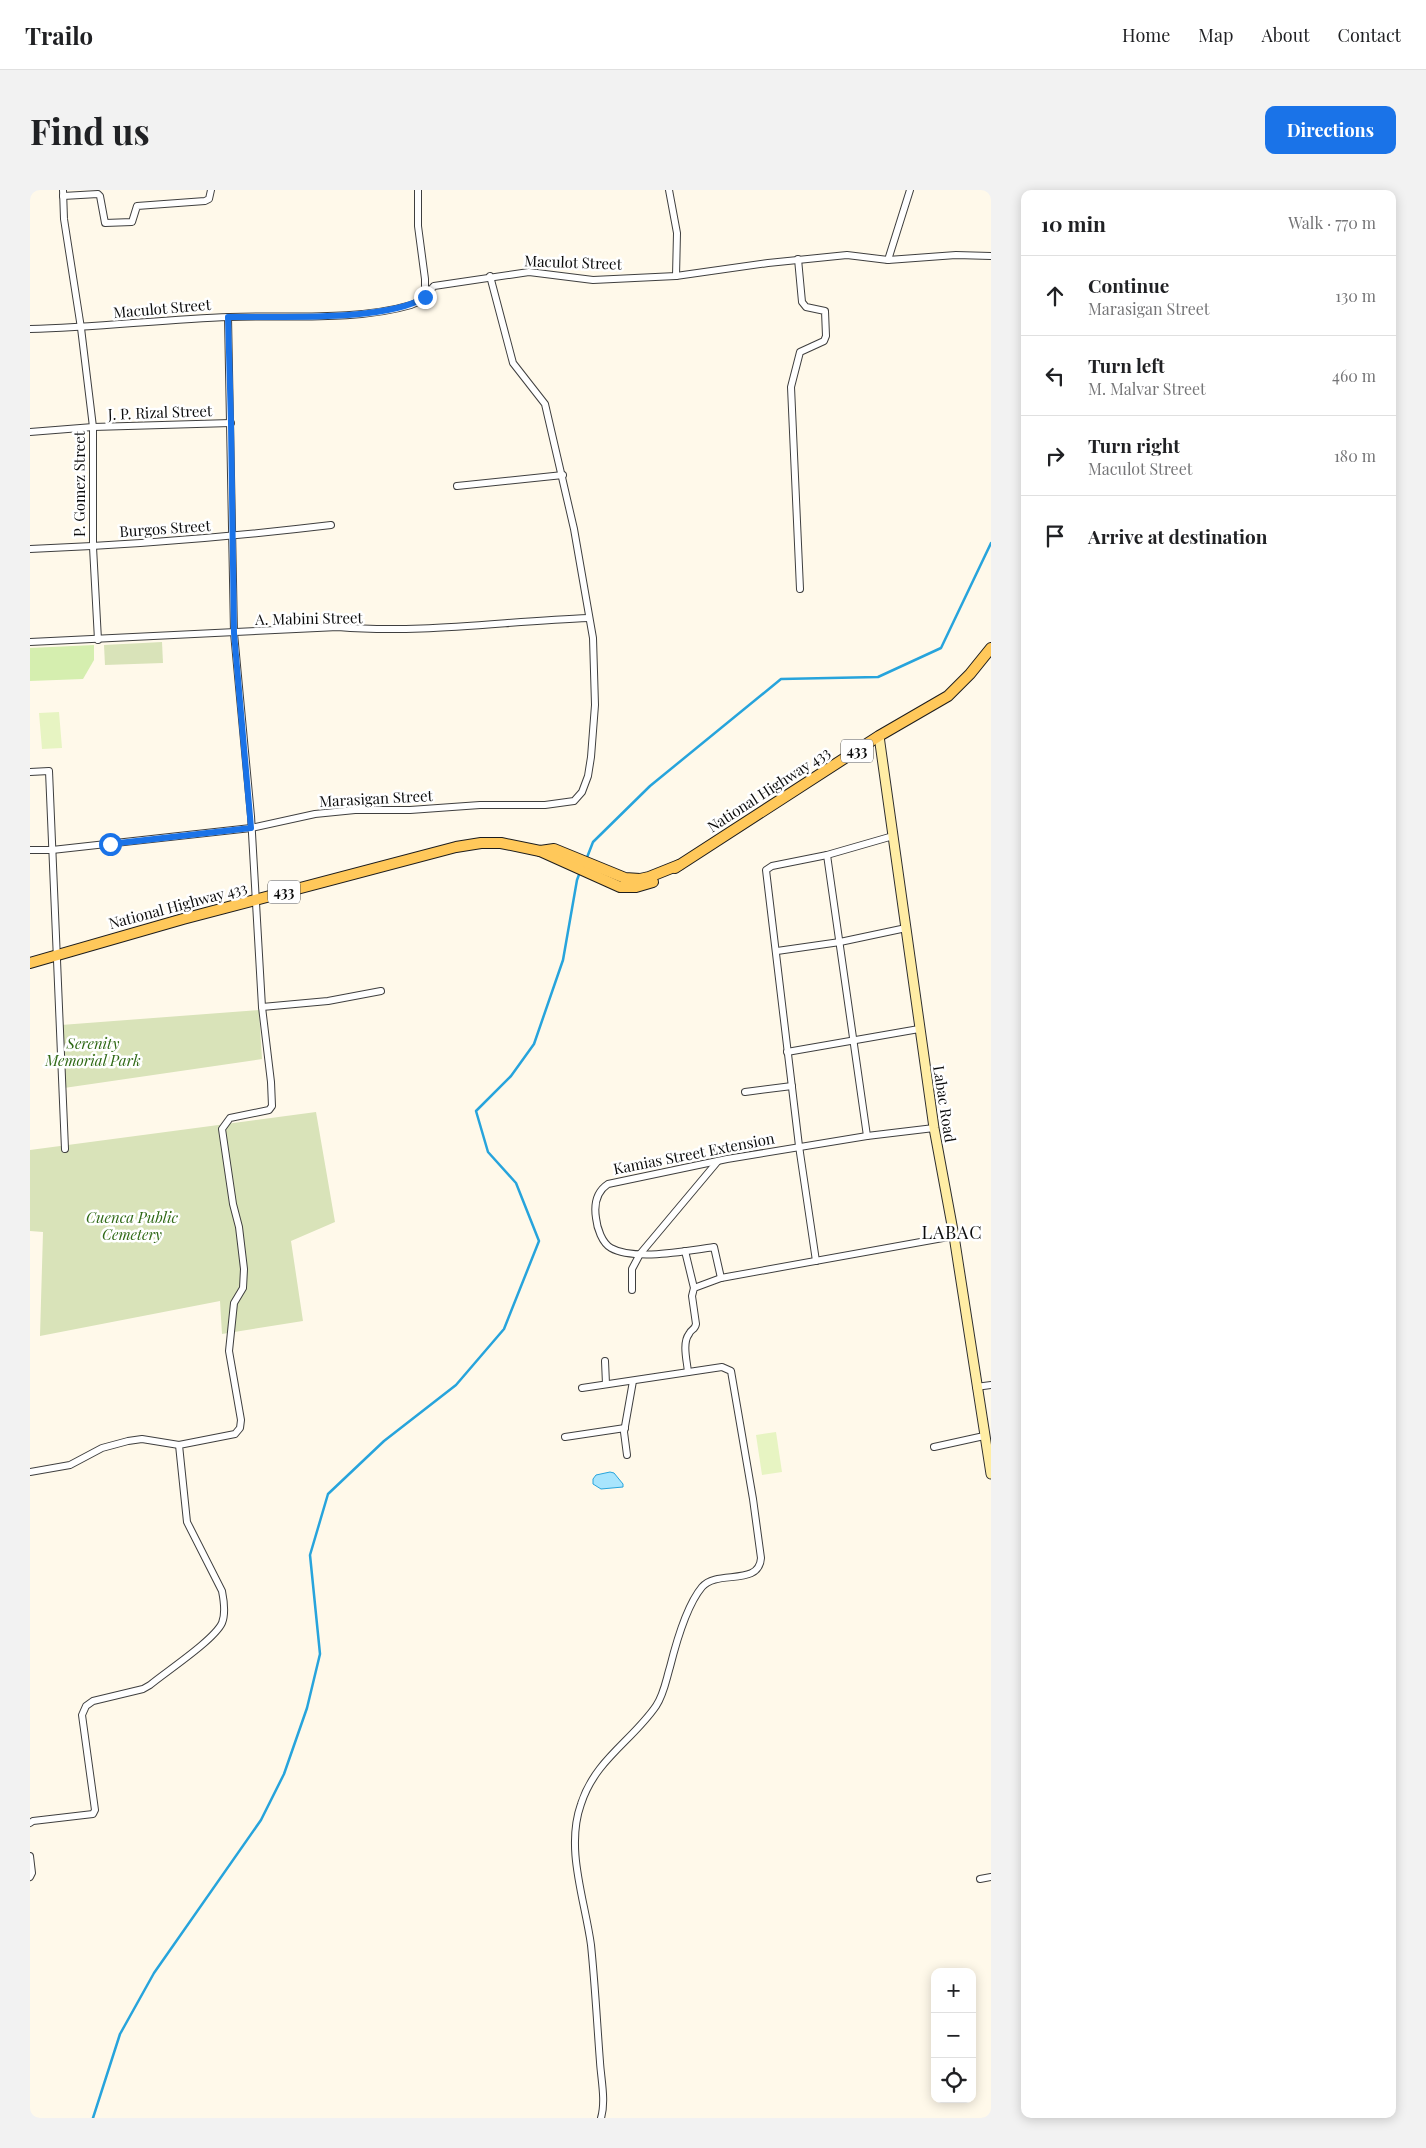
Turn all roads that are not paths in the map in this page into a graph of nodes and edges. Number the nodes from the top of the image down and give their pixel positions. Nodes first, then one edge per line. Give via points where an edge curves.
1 (211, 190) edge
2 (418, 190) edge
3 (670, 190) edge
4 (910, 190) edge
5 (63, 193) edge
6 (991, 256) edge
7 (798, 259) junction
8 (888, 260) junction
9 (490, 276) junction
10 (676, 276) junction
11 (425, 297) junction
12 (228, 317) junction
13 (81, 328) junction
14 (30, 329) edge
15 (231, 423) junction
16 (93, 428) junction
17 (30, 432) edge
18 (563, 475) junction
19 (457, 486) dead end
20 (331, 525) dead end
21 (232, 536) junction
22 (93, 547) junction
23 (30, 548) edge
24 (800, 589) dead end
25 (589, 618) junction
26 (234, 633) junction
27 (98, 640) junction
28 (30, 642) edge
29 (991, 648) edge
30 (879, 736) junction
31 (30, 772) edge
32 (251, 828) junction
33 (893, 836) junction
34 (30, 850) edge
35 (52, 850) junction
36 (827, 855) junction
37 (257, 900) junction
38 (906, 928) junction
39 (840, 942) junction
40 (777, 951) junction
41 (56, 957) junction
42 (30, 963) edge
43 (381, 991) dead end
44 (262, 1007) junction
45 (919, 1028) junction
46 (854, 1041) junction
47 (787, 1052) junction
48 (792, 1086) junction
49 (745, 1092) dead end
50 (934, 1128) junction
51 (867, 1136) junction
52 (799, 1146) junction
53 (65, 1149) dead end
54 (718, 1161) junction
55 (954, 1236) junction
56 (685, 1251) junction
57 (640, 1254) junction
58 (816, 1261) junction
59 (722, 1278) junction
60 (694, 1288) junction
61 (632, 1290) dead end
62 (605, 1361) dead end
63 (688, 1372) junction
64 (633, 1381) junction
65 (606, 1384) junction
66 (991, 1385) edge
67 (976, 1387) junction
68 (582, 1388) dead end
69 (625, 1428) junction
70 (984, 1436) junction
71 (565, 1437) dead end
72 (178, 1445) junction
73 (934, 1447) dead end
74 (627, 1456) dead end
75 (30, 1472) edge
76 (991, 1474) edge
77 (30, 1823) edge
78 (30, 1856) edge
79 (30, 1877) edge
80 (991, 1877) edge
81 (980, 1879) dead end
82 (601, 2118) edge

1 - 5 street via 211,196 205,201 137,206 132,222 111,224 104,220 98,194
2 - 11 street
3 - 10 street via 677,233
4 - 8 street
5 - 13 street, P. Gomez Street
6 - 8 street, Maculot Street
7 - 8 street, Maculot Street via 847,255
7 - 10 street, Maculot Street
7 - 24 street via 802,302 806,307 825,311 826,336 824,341 800,352 791,387
9 - 10 street, Maculot Street via 530,272 593,280
9 - 11 street, Maculot Street via 434,286
9 - 18 street via 514,363 545,404
11 - 12 street, Maculot Street via 414,304 354,314
12 - 13 street, Maculot Street
12 - 15 street
13 - 14 street, Maculot Street
13 - 16 street, P. Gomez Street
15 - 16 street, J. P. Rizal Street
15 - 21 street
16 - 17 street, J. P. Rizal Street
16 - 22 street, P. Gomez Street
18 - 19 street
18 - 25 street
20 - 21 street, Burgos Street
21 - 22 street, Burgos Street
21 - 26 street
22 - 23 street, Burgos Street
22 - 27 street, P. Gomez Street
25 - 26 street, A. Mabini Street via 380,631 338,628
25 - 32 street, Marasigan Street via 593,638 595,705 588,776 582,792 574,801 546,805 355,810 315,814
26 - 27 street, A. Mabini Street
26 - 32 street
27 - 28 street, A. Mabini Street
29 - 30 main road, National Highway 433 / 433 via 948,696
30 - 33 street, Labac Road
30 - 37 main road, National Highway 433 / 433 via 679,865 640,879 611,878 553,854 481,843
31 - 35 street via 49,771
32 - 35 street, Marasigan Street
32 - 37 street
33 - 36 street
33 - 38 street, Labac Road
34 - 35 street, Marasigan Street
35 - 41 street
36 - 39 street
36 - 40 street via 766,870
37 - 41 main road, National Highway 433 / 433
37 - 44 street
38 - 39 street
38 - 45 street, Labac Road
39 - 40 street
39 - 46 street
40 - 47 street
41 - 42 main road, National Highway 433 / 433
41 - 53 street
43 - 44 street via 338,1000
44 - 72 street via 272,1106 269,1110 230,1118 222,1129 244,1269 243,1288 234,1303 229,1351 240,1428 235,1434
45 - 46 street
45 - 50 street, Labac Road
46 - 47 street
46 - 51 street
47 - 48 street
48 - 49 street
48 - 52 street
50 - 51 street, Kamias Street Extension
50 - 55 street, Labac Road
51 - 52 street, Kamias Street Extension
52 - 54 street, Kamias Street Extension
52 - 58 street
54 - 57 street
54 - 57 street, Kamias Street Extension via 608,1184 601,1189 596,1198 596,1219 603,1242 612,1249
55 - 58 street
55 - 67 street, Labac Road
56 - 57 street, Kamias Street Extension
56 - 59 street, Kamias Street Extension via 714,1247
56 - 60 street
57 - 61 street via 632,1269
58 - 59 street
59 - 60 street
60 - 63 street via 696,1324 686,1341
62 - 65 street
63 - 64 street
63 - 82 street via 722,1367 731,1371 753,1499 760,1566 755,1572 712,1580 704,1585 689,1612 656,1706 595,1773 581,1803 575,1850 590,1945 602,2092
64 - 65 street
64 - 69 street
65 - 68 street
66 - 67 street
67 - 70 street, Labac Road
69 - 71 street
69 - 74 street
70 - 73 street
70 - 76 street, Labac Road
72 - 75 street via 142,1439 128,1441 102,1448 70,1465
72 - 77 street via 187,1522 222,1592 225,1603 222,1623 210,1637 143,1689 93,1701 86,1706 82,1715 95,1810 93,1814
78 - 79 street
80 - 81 street

